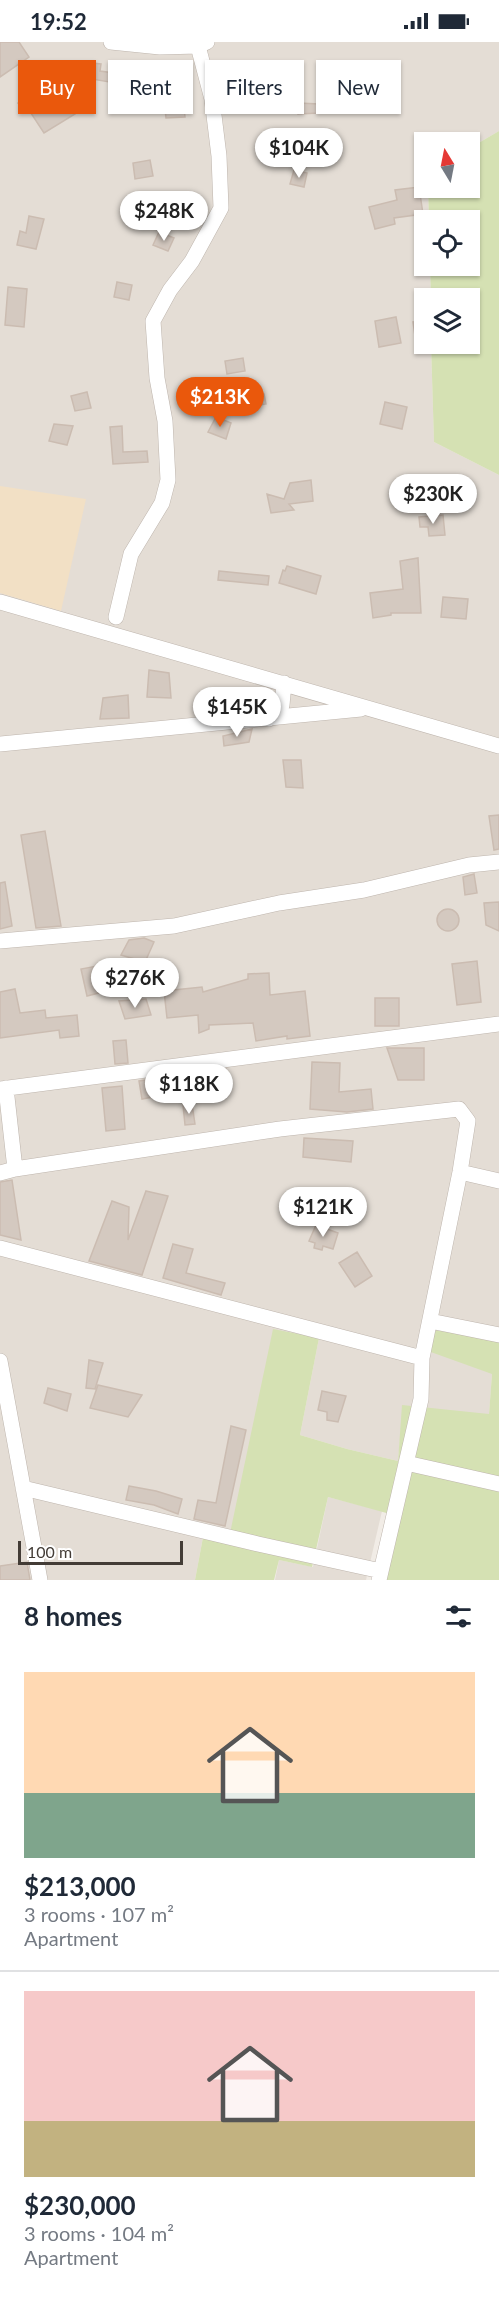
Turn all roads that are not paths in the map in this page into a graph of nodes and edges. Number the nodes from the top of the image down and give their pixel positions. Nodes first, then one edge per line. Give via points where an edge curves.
1 (111, 42) edge
2 (202, 44) edge
3 (0, 602) edge
4 (116, 617) junction
5 (104, 631) junction
6 (125, 638) junction
7 (284, 684) junction
8 (369, 708) junction
9 (269, 719) junction
10 (0, 744) edge
11 (499, 746) edge
12 (499, 862) edge
13 (0, 941) edge
14 (499, 1024) edge
15 (3, 1088) edge
16 (7, 1171) edge
17 (460, 1172) junction
18 (499, 1181) edge
19 (0, 1248) edge
20 (430, 1321) junction
21 (499, 1335) edge
22 (422, 1358) junction
23 (0, 1361) edge
24 (406, 1463) junction
25 (499, 1484) edge
26 (23, 1488) junction
27 (380, 1576) edge
28 (40, 1580) edge

1 - 2 street via 160,47
2 - 4 street via 219,156 221,208 153,321 168,480 162,503 131,554
3 - 5 street
4 - 5 street
4 - 6 street
5 - 6 street
6 - 7 street
7 - 8 street
7 - 9 street via 282,705
8 - 9 street
8 - 11 street
9 - 10 street
12 - 13 street via 174,926
14 - 15 street
15 - 16 street
16 - 17 street via 280,1129 459,1109 468,1121
17 - 18 street
17 - 20 street
19 - 22 street
20 - 21 street
20 - 22 street
22 - 24 street via 421,1399
23 - 26 street
24 - 25 street
24 - 27 street
26 - 27 street
26 - 28 street

